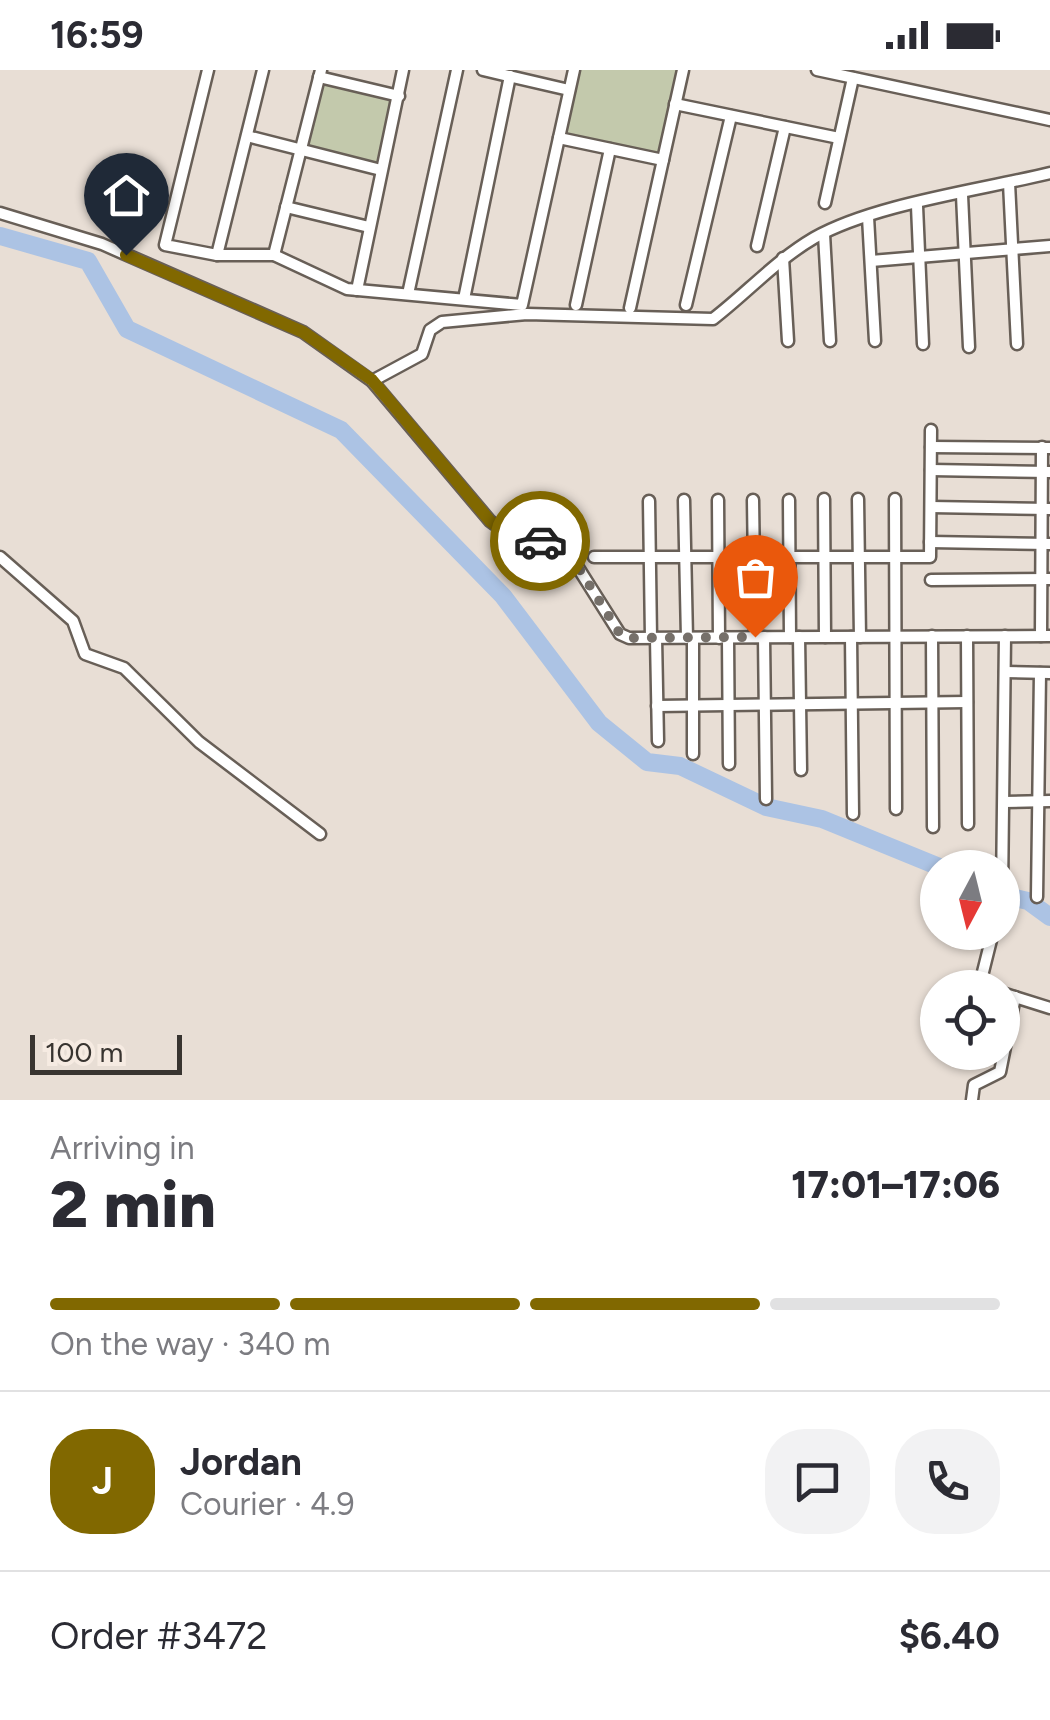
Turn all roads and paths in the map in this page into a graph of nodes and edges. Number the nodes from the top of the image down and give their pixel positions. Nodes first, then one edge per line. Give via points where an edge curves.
1 (208, 70) edge
2 (263, 70) edge
3 (403, 70) edge
4 (457, 70) edge
5 (482, 70) edge
6 (574, 70) edge
7 (683, 70) edge
8 (817, 70) edge
9 (498, 72) edge
10 (320, 74) edge
11 (510, 76) junction
12 (860, 76) edge
13 (569, 90) junction
14 (398, 96) junction
15 (675, 104) junction
16 (731, 116) junction
17 (1050, 120) edge
18 (785, 127) junction
19 (247, 136) junction
20 (560, 138) junction
21 (839, 138) junction
22 (610, 149) junction
23 (302, 152) junction
24 (663, 160) junction
25 (381, 170) junction
26 (1050, 174) edge
27 (1009, 184) junction
28 (962, 194) junction
29 (825, 203) dead end
30 (918, 206) junction
31 (286, 207) junction
32 (0, 214) edge
33 (868, 217) junction
34 (369, 227) junction
35 (824, 234) junction
36 (757, 246) dead end
37 (1050, 246) edge
38 (1012, 249) junction
39 (966, 250) junction
40 (216, 254) junction
41 (919, 254) junction
42 (274, 255) junction
43 (783, 258) junction
44 (871, 260) junction
45 (357, 290) junction
46 (408, 294) junction
47 (464, 300) junction
48 (576, 305) dead end
49 (686, 306) dead end
50 (630, 308) dead end
51 (788, 341) dead end
52 (830, 341) dead end
53 (875, 341) dead end
54 (923, 344) dead end
55 (1017, 344) dead end
56 (969, 346) dead end
57 (372, 380) junction
58 (930, 430) dead end
59 (931, 447) junction
60 (1046, 448) edge
61 (930, 470) junction
62 (1045, 472) edge
63 (858, 499) dead end
64 (895, 499) dead end
65 (649, 500) dead end
66 (684, 500) dead end
67 (718, 500) dead end
68 (754, 500) dead end
69 (789, 500) dead end
70 (824, 500) dead end
71 (930, 507) junction
72 (1045, 508) edge
73 (930, 542) junction
74 (1046, 544) edge
75 (0, 557) edge
76 (594, 557) dead end
77 (650, 557) junction
78 (860, 557) junction
79 (686, 558) junction
80 (895, 558) junction
81 (754, 559) junction
82 (790, 559) junction
83 (826, 559) junction
84 (718, 560) junction
85 (1046, 579) edge
86 (932, 580) dead end
87 (895, 636) junction
88 (932, 636) junction
89 (968, 636) junction
90 (1005, 636) junction
91 (1046, 636) edge
92 (760, 637) junction
93 (794, 637) junction
94 (825, 637) junction
95 (855, 637) junction
96 (653, 638) junction
97 (690, 638) junction
98 (724, 638) junction
99 (1005, 672) junction
100 (1045, 673) edge
101 (894, 701) junction
102 (932, 701) junction
103 (968, 702) junction
104 (852, 703) junction
105 (800, 705) junction
106 (657, 706) junction
107 (694, 706) junction
108 (729, 706) junction
109 (766, 706) junction
110 (658, 742) dead end
111 (693, 754) dead end
112 (729, 764) dead end
113 (801, 770) dead end
114 (766, 799) dead end
115 (1044, 801) edge
116 (1004, 802) junction
117 (896, 809) dead end
118 (853, 814) dead end
119 (968, 824) dead end
120 (933, 827) dead end
121 (320, 834) dead end
122 (1003, 850) edge
123 (1037, 897) dead end
124 (1020, 999) edge
125 (1050, 1008) edge
126 (1000, 1070) edge
127 (972, 1100) edge

1 - 40 street via 165,245
2 - 19 street
3 - 14 street
4 - 46 street
5 - 9 street
6 - 13 street
7 - 15 street
8 - 12 street
9 - 11 street
10 - 14 street
10 - 23 street
11 - 13 street
11 - 47 street
12 - 17 street
12 - 21 street
13 - 20 street
14 - 25 street
15 - 16 street
15 - 24 street
16 - 18 street
16 - 49 street
18 - 21 street
18 - 36 street
19 - 23 street
19 - 40 street
20 - 22 street
20 - 47 street via 522,305
21 - 29 street
22 - 24 street
22 - 48 street
23 - 25 street
23 - 31 street
24 - 50 street
25 - 34 street
26 - 27 street
27 - 28 street
27 - 38 street
28 - 30 street
28 - 39 street
30 - 33 street
30 - 41 street
31 - 34 street
31 - 42 street
32 - 57 street via 102,244 303,332
33 - 35 street
33 - 44 street
34 - 45 street
35 - 43 street
35 - 52 street
37 - 38 street
38 - 39 street
38 - 55 street
39 - 41 street
39 - 56 street
40 - 42 street
41 - 44 street
41 - 54 street
42 - 45 street
43 - 51 street
43 - 57 street via 713,319 526,314 442,322 430,330 422,354
44 - 53 street
45 - 46 street
46 - 47 street
57 - 96 street via 490,521 512,538 565,546 620,634
58 - 59 street
59 - 60 street
59 - 61 street
60 - 62 street
61 - 62 street
61 - 71 street
62 - 72 street
63 - 78 street
64 - 80 street
65 - 77 street
66 - 79 street
67 - 84 street
68 - 81 street
69 - 82 street
70 - 83 street
71 - 72 street
71 - 73 street
72 - 74 street
73 - 74 street
73 - 80 street via 930,557
74 - 85 street
75 - 121 street via 73,620 85,654 124,668 200,742
76 - 77 street
77 - 79 street
77 - 96 street
78 - 80 street
78 - 83 street
78 - 95 street
79 - 84 street
79 - 97 street
80 - 87 street
81 - 82 street
81 - 84 street
81 - 92 street
82 - 83 street
82 - 93 street
83 - 94 street
84 - 98 street
85 - 86 street
85 - 91 street
87 - 88 street
87 - 95 street
87 - 101 street
88 - 89 street
88 - 102 street
89 - 90 street
89 - 103 street
90 - 91 street
90 - 99 street
92 - 93 street
92 - 98 street
92 - 109 street
93 - 94 street
93 - 105 street
94 - 95 street
95 - 104 street
96 - 97 street
96 - 106 street
97 - 98 street
97 - 107 street
98 - 108 street
99 - 100 street
99 - 116 street
100 - 115 street
101 - 102 street
101 - 104 street
101 - 117 street
102 - 103 street
102 - 120 street
103 - 119 street
104 - 105 street
104 - 118 street
105 - 109 street
105 - 113 street
106 - 107 street
106 - 110 street
107 - 108 street
107 - 111 street
108 - 109 street
108 - 112 street
109 - 114 street
115 - 116 street
115 - 123 street
116 - 122 street
124 - 125 street
126 - 127 street via 974,1085

